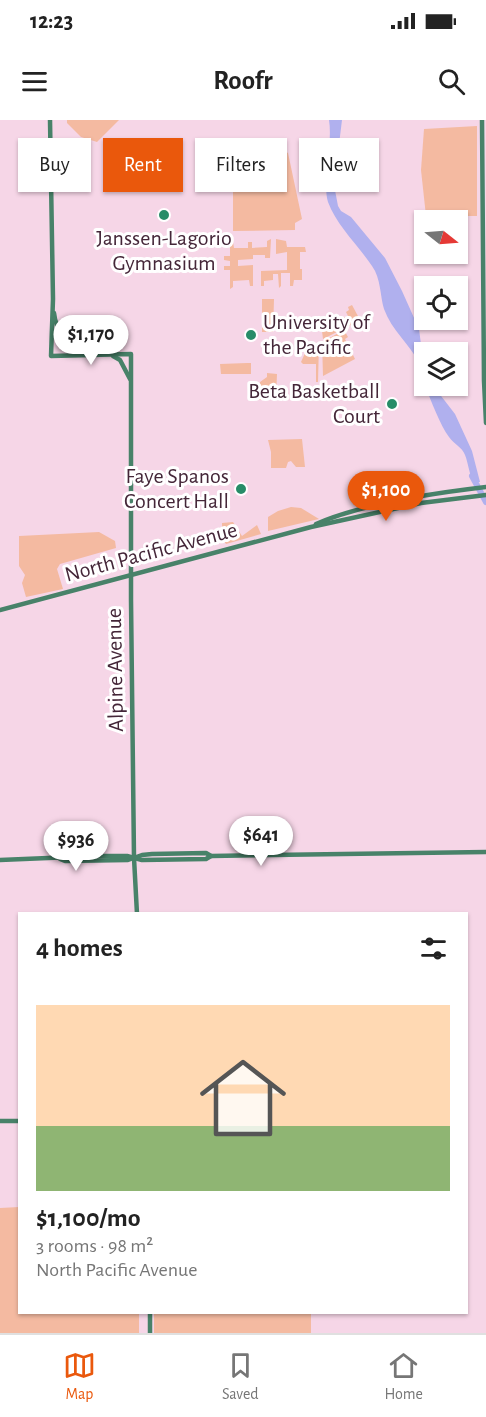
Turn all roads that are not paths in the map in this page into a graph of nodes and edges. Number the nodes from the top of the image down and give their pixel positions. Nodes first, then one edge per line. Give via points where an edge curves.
1 (50, 120) edge
2 (482, 120) edge
3 (53, 299) junction
4 (89, 354) junction
5 (107, 354) junction
6 (131, 381) junction
7 (486, 423) edge
8 (486, 487) edge
9 (486, 495) edge
10 (311, 527) junction
11 (131, 575) junction
12 (0, 610) edge
13 (486, 852) edge
14 (134, 858) junction
15 (0, 860) edge
16 (136, 912) edge
17 (0, 1121) edge
18 (18, 1121) edge
19 (150, 1314) edge
20 (150, 1333) edge

1 - 3 street
2 - 7 street
3 - 4 street via 55,319 63,337
3 - 4 street via 51,356
4 - 5 street
5 - 6 street via 120,360
5 - 6 street, Alpine Avenue via 131,354
6 - 11 street, Alpine Avenue
8 - 10 street, North Pacific Avenue via 404,500
9 - 10 street, North Pacific Avenue via 421,503
10 - 11 street, North Pacific Avenue
11 - 12 street, North Pacific Avenue
11 - 14 street, Alpine Avenue
13 - 14 street via 211,856 206,853
14 - 15 street
14 - 16 street, Alpine Avenue
17 - 18 street
19 - 20 street

